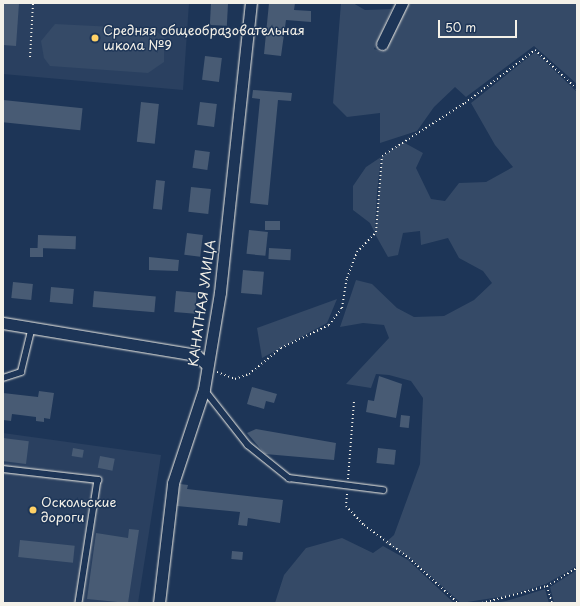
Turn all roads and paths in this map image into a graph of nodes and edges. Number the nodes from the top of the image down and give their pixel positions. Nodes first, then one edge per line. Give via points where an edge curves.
1 (33, 3) edge
2 (251, 3) edge
3 (402, 3) edge
4 (382, 44) dead end
5 (30, 57) dead end
6 (577, 89) edge
7 (3, 323) edge
8 (32, 327) junction
9 (208, 365) junction
10 (3, 378) edge
11 (204, 389) junction
12 (354, 401) dead end
13 (3, 468) edge
14 (348, 485) junction
15 (383, 490) dead end
16 (577, 568) edge
17 (547, 586) junction
18 (79, 603) edge
19 (159, 603) edge
20 (458, 603) edge
21 (482, 603) edge
22 (552, 603) edge

1 - 5 path
2 - 9 street, КАНАТНАЯ УЛИЦА via 220,292
3 - 4 street
6 - 9 path via 535,50 465,103 401,141 382,156 376,232 357,252 347,278 342,308 329,326 281,348 248,374 235,379 222,376
7 - 8 street
8 - 9 street via 196,355
8 - 10 lane via 21,372
9 - 11 street, КАНАТНАЯ УЛИЦА
11 - 14 lane via 248,445 289,478
11 - 19 street, КАНАТНАЯ УЛИЦА via 173,483
12 - 14 path
13 - 18 lane via 98,480
14 - 15 lane
14 - 20 path via 346,506
16 - 17 path
17 - 21 path
17 - 22 path

